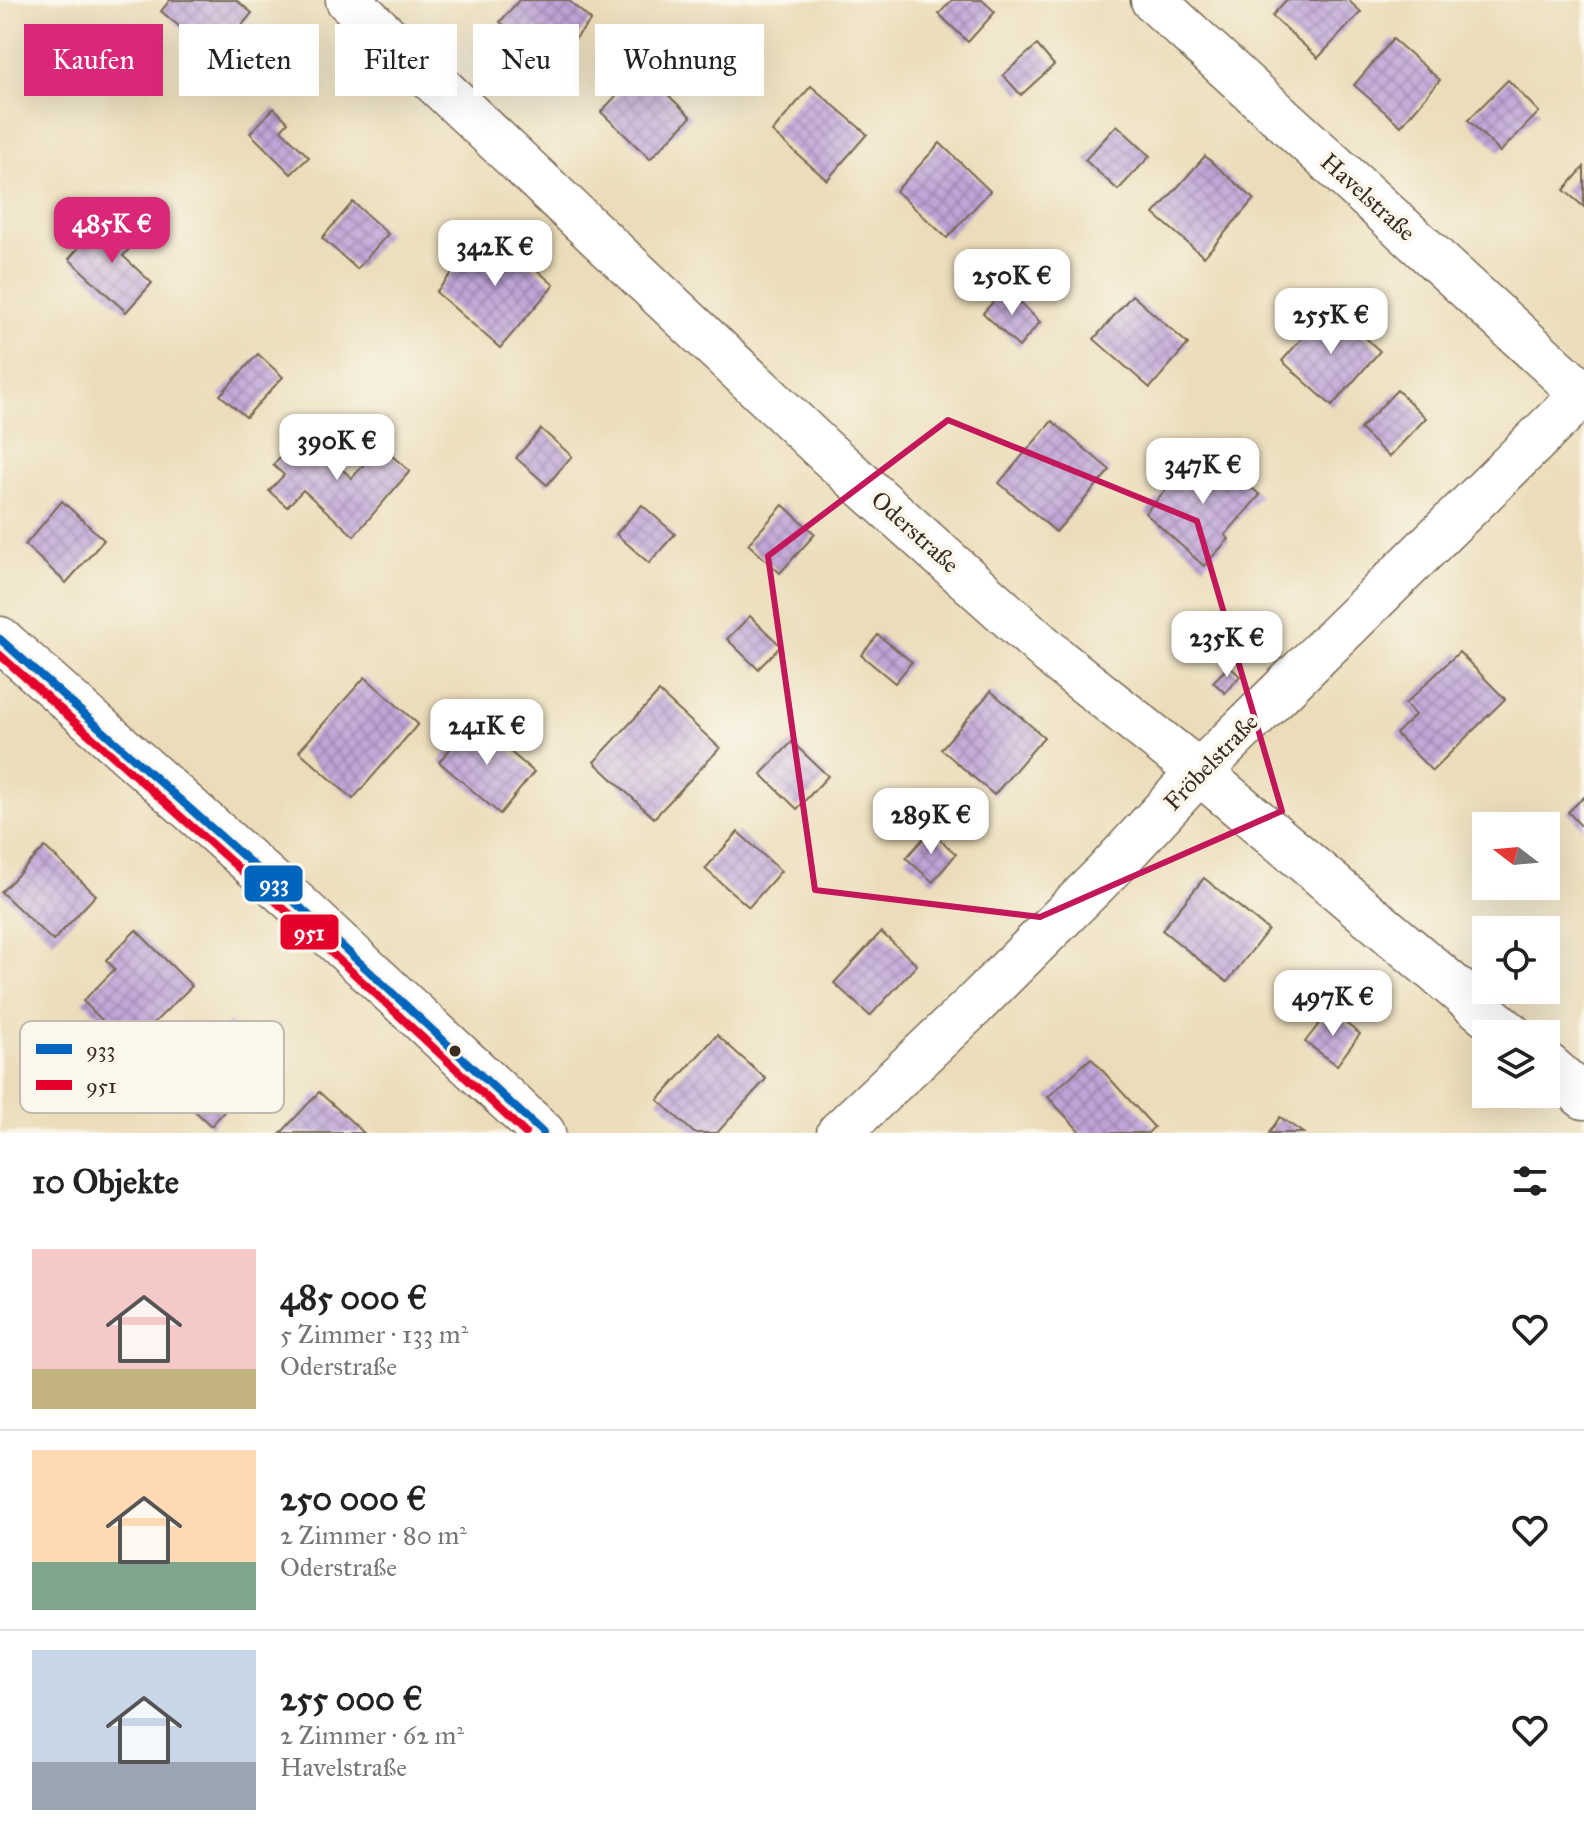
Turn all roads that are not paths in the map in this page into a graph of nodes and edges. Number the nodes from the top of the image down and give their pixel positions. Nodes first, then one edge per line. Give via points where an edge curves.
1 (348, 0) edge
2 (1153, 0) edge
3 (1583, 393) edge
4 (0, 639) edge
5 (1199, 772) junction
6 (1493, 1020) edge
7 (1560, 1076) edge
8 (1584, 1097) edge
9 (543, 1133) edge
10 (839, 1133) edge

1 - 5 street, Oderstraße via 827,453 1060,662
2 - 3 street, Havelstraße
3 - 5 street, Fröbelstraße
4 - 9 street
5 - 6 street, Oderstraße
5 - 10 street, Fröbelstraße via 1096,883
7 - 8 street

